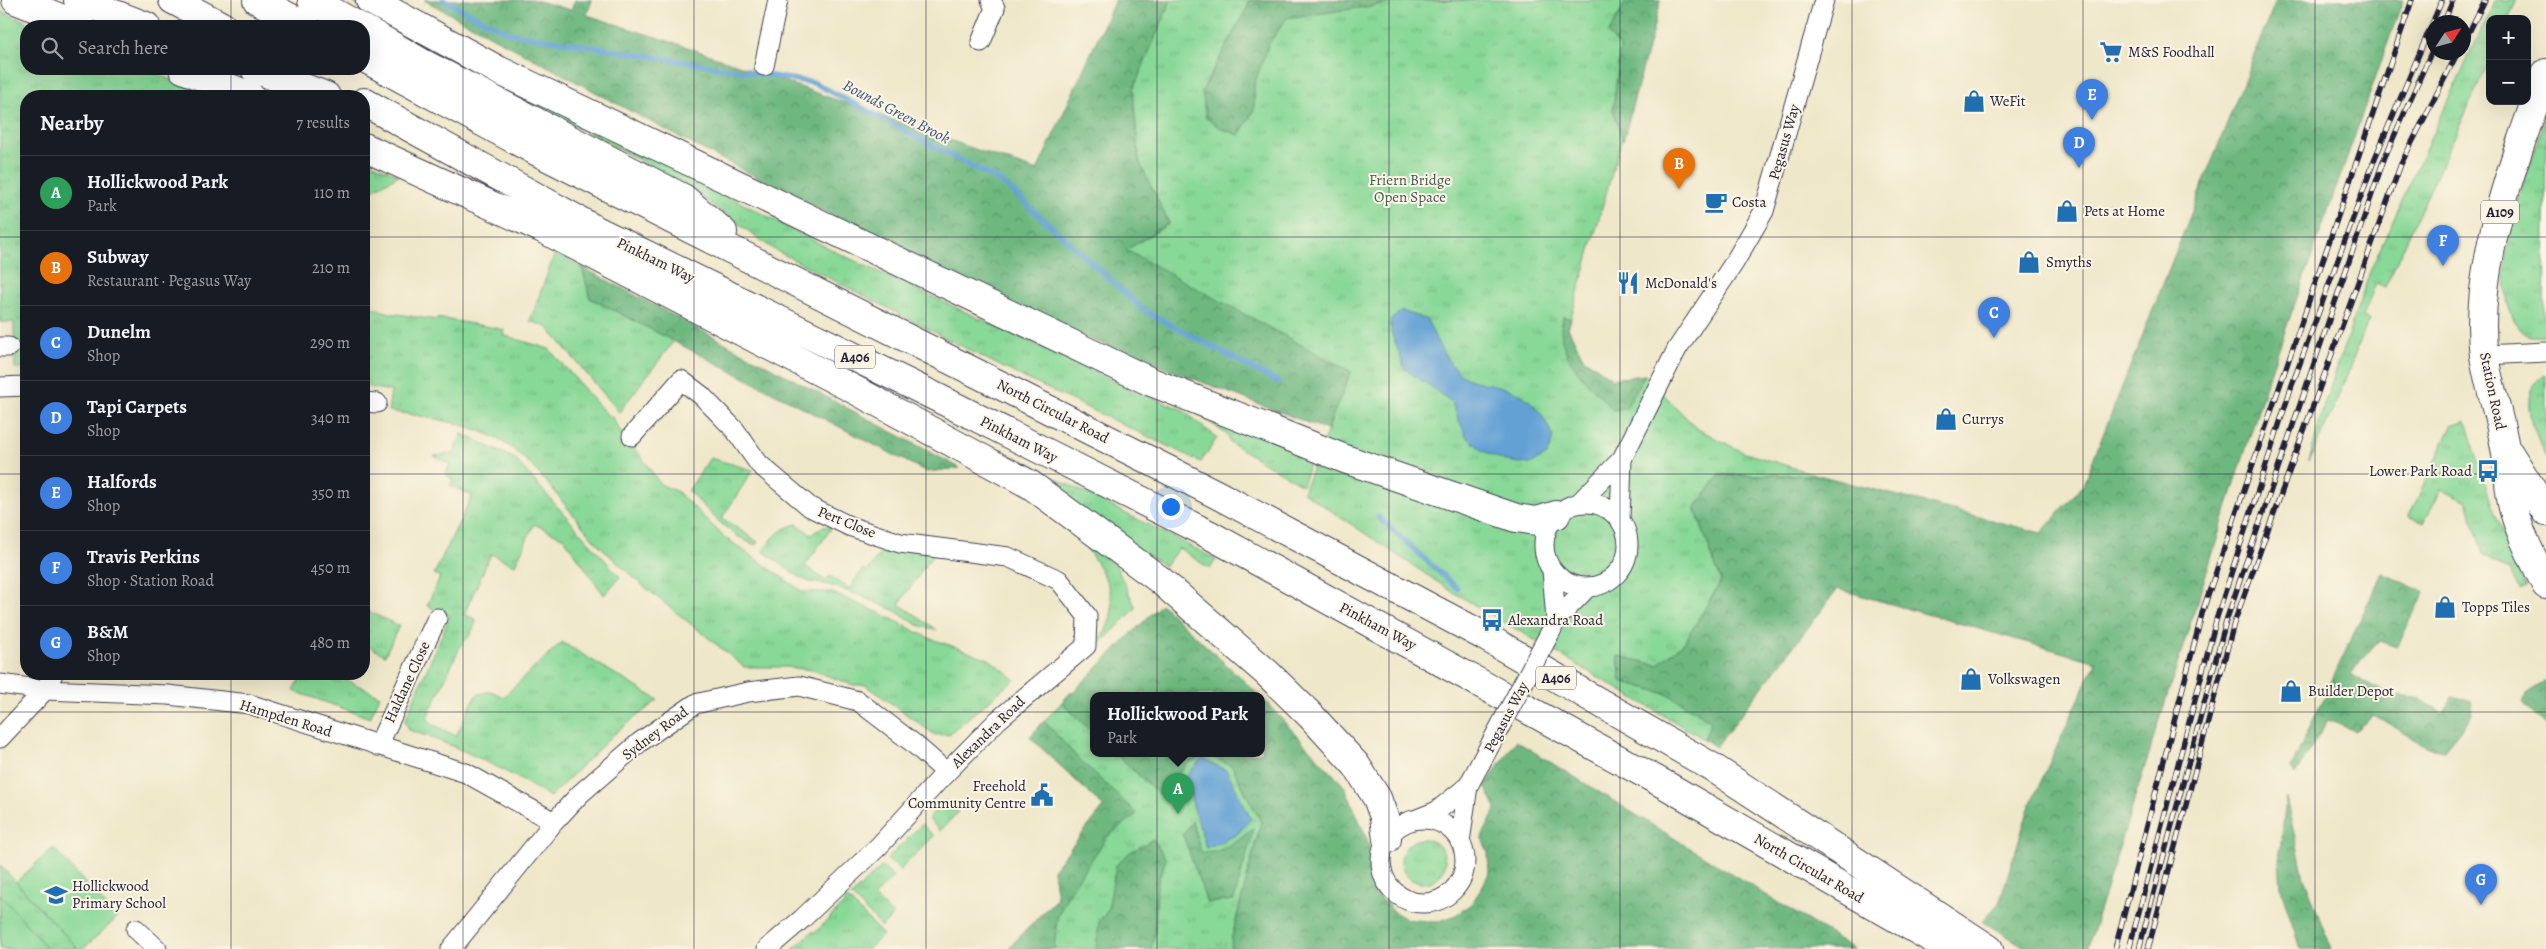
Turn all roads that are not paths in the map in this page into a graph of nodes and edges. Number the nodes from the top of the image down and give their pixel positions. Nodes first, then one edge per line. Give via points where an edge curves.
1 (16, 0) edge
2 (78, 0) edge
3 (173, 0) edge
4 (257, 0) edge
5 (312, 0) edge
6 (370, 0) edge
7 (778, 0) edge
8 (992, 0) edge
9 (1824, 0) edge
10 (65, 20) edge
11 (130, 20) edge
12 (211, 20) edge
13 (295, 20) edge
14 (347, 20) edge
15 (370, 33) edge
16 (981, 42) dead end
17 (370, 61) edge
18 (764, 66) dead end
19 (2546, 74) edge
20 (198, 75) edge
21 (271, 75) edge
22 (313, 75) edge
23 (235, 90) edge
24 (310, 90) edge
25 (342, 90) edge
26 (370, 105) edge
27 (370, 113) edge
28 (422, 134) junction
29 (370, 150) edge
30 (758, 262) junction
31 (2546, 352) edge
32 (2484, 355) junction
33 (20, 386) edge
34 (0, 387) edge
35 (632, 436) dead end
36 (2505, 447) junction
37 (1622, 459) junction
38 (1567, 509) junction
39 (2546, 512) edge
40 (1620, 520) junction
41 (1552, 570) junction
42 (2546, 585) edge
43 (1588, 587) junction
44 (437, 618) dead end
45 (1554, 626) junction
46 (1086, 646) joint
47 (49, 682) edge
48 (0, 684) edge
49 (0, 738) edge
50 (378, 746) junction
51 (946, 772) junction
52 (1468, 786) junction
53 (1669, 787) joint
54 (1415, 820) junction
55 (554, 822) junction
56 (1387, 838) junction
57 (1460, 842) junction
58 (136, 929) dead end
59 (157, 949) edge
60 (451, 949) edge
61 (767, 949) edge
62 (1950, 949) edge
63 (1989, 949) edge

1 - 10 main road
2 - 11 main road
3 - 12 main road
4 - 13 main road
5 - 14 main road
6 - 38 main road via 498,70 1170,390 1345,459 1516,518 1537,521
7 - 18 street
8 - 16 street via 995,8
9 - 37 street, Pegasus Way via 1764,211 1677,349
15 - 30 main road via 682,198
17 - 30 main road, A406 via 534,150
19 - 32 main road, Station Road / A109 via 2509,176 2499,215 2484,289
20 - 23 main road
21 - 24 main road
22 - 25 main road
26 - 28 main road, Pinkham Way / A406
27 - 28 main road
28 - 53 main road, Pinkham Way / A406 via 598,231 945,401 1210,536
29 - 56 main road via 541,228 1031,485 1160,580 1267,673 1311,716 1356,765 1377,798
30 - 63 main road, North Circular Road / A406 via 1346,562 1484,636 1764,799
31 - 32 street
32 - 36 main road, Station Road / A109
33 - 34 street
35 - 46 street, Pert Close via 681,380 701,395 735,430 759,464 810,508 896,542 1008,557 1058,580 1087,616
36 - 39 main road, Station Road / A109
36 - 42 main road, Station Road / A109 via 2513,508
37 - 38 street, Pegasus Way
37 - 40 street, Pegasus Way
38 - 40 street via 1602,506
38 - 41 street via 1550,523 1544,539
40 - 43 street via 1627,537 1625,560 1614,577
41 - 43 street via 1575,586
41 - 45 street
43 - 45 street, Pegasus Way
44 - 50 street, Haldane Close
45 - 52 street, Pegasus Way, bridge
46 - 51 street, Alexandra Road via 998,720
47 - 48 street, Hampden Road
47 - 49 street
47 - 50 street, Hampden Road via 249,704
50 - 55 street, Hampden Road via 466,773
51 - 55 street, Sydney Road via 858,702 800,686 748,692 695,704 640,742 580,794
51 - 61 street, Alexandra Road via 880,846
52 - 54 street, Pegasus Way via 1437,811
52 - 57 street, Pegasus Way
53 - 62 main road, North Circular Road / A406
54 - 56 street
54 - 57 street via 1441,824
55 - 60 street, Sydney Road
56 - 57 street via 1380,861 1382,874 1396,894 1420,903 1444,898 1454,890 1464,867
58 - 59 street

